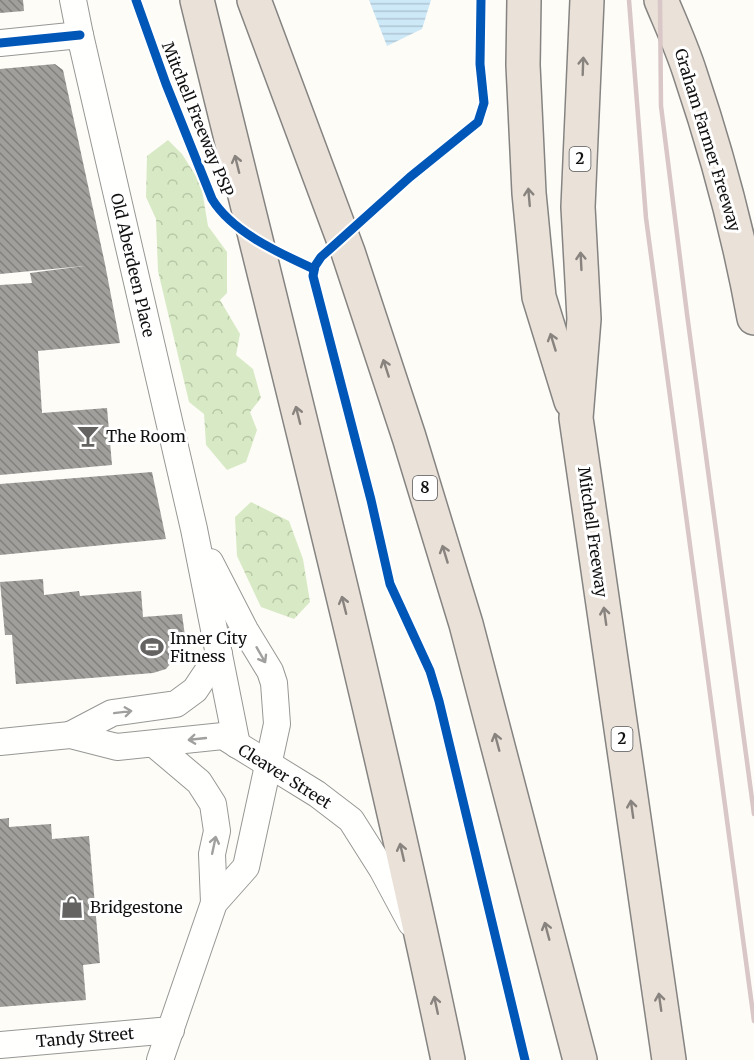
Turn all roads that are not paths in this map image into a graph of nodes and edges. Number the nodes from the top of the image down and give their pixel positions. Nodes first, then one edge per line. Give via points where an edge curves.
1 (73, 0) edge
2 (197, 0) edge
3 (254, 0) edge
4 (524, 0) edge
5 (587, 0) edge
6 (661, 0) edge
7 (80, 35) junction
8 (0, 43) edge
9 (754, 318) edge
10 (576, 418) junction
11 (195, 529) junction
12 (219, 654) junction
13 (70, 735) junction
14 (0, 742) edge
15 (154, 744) junction
16 (237, 745) junction
17 (268, 765) junction
18 (214, 903) junction
19 (425, 950) junction
20 (171, 1030) junction
21 (0, 1045) edge
22 (160, 1060) edge
23 (448, 1060) edge
24 (580, 1060) edge
25 (669, 1060) edge

1 - 7 street, Old Aberdeen Place
19 -> 2 highway
24 -> 3 highway, 8 via 466,624 409,437 348,252
10 -> 4 highway via 539,297 528,181
10 -> 5 highway, Mitchell Freeway / 2 via 584,319 578,207
6 - 9 highway, Graham Farmer Freeway via 690,72 715,155 745,266
7 - 8 street
7 - 11 street, Old Aberdeen Place
25 -> 10 highway, Mitchell Freeway / 2
11 - 12 street, Old Aberdeen Place
11 -> 17 street, Old Aberdeen Place via 274,683 277,724
13 -> 12 street, Cleaver Street via 112,713 176,704 195,690
12 - 16 street, Old Aberdeen Place
13 - 14 street, Cleaver Street
13 - 15 street, Cleaver Street via 117,747
16 -> 15 street, Cleaver Street via 223,736
18 -> 15 street via 212,855 217,831 213,804 199,782
16 - 17 street, Cleaver Street
17 - 18 street, Old Aberdeen Place via 246,867
17 - 19 street, Cleaver Street via 351,820
18 - 20 street
23 -> 19 highway
20 - 21 street, Tandy Street
20 - 22 street

